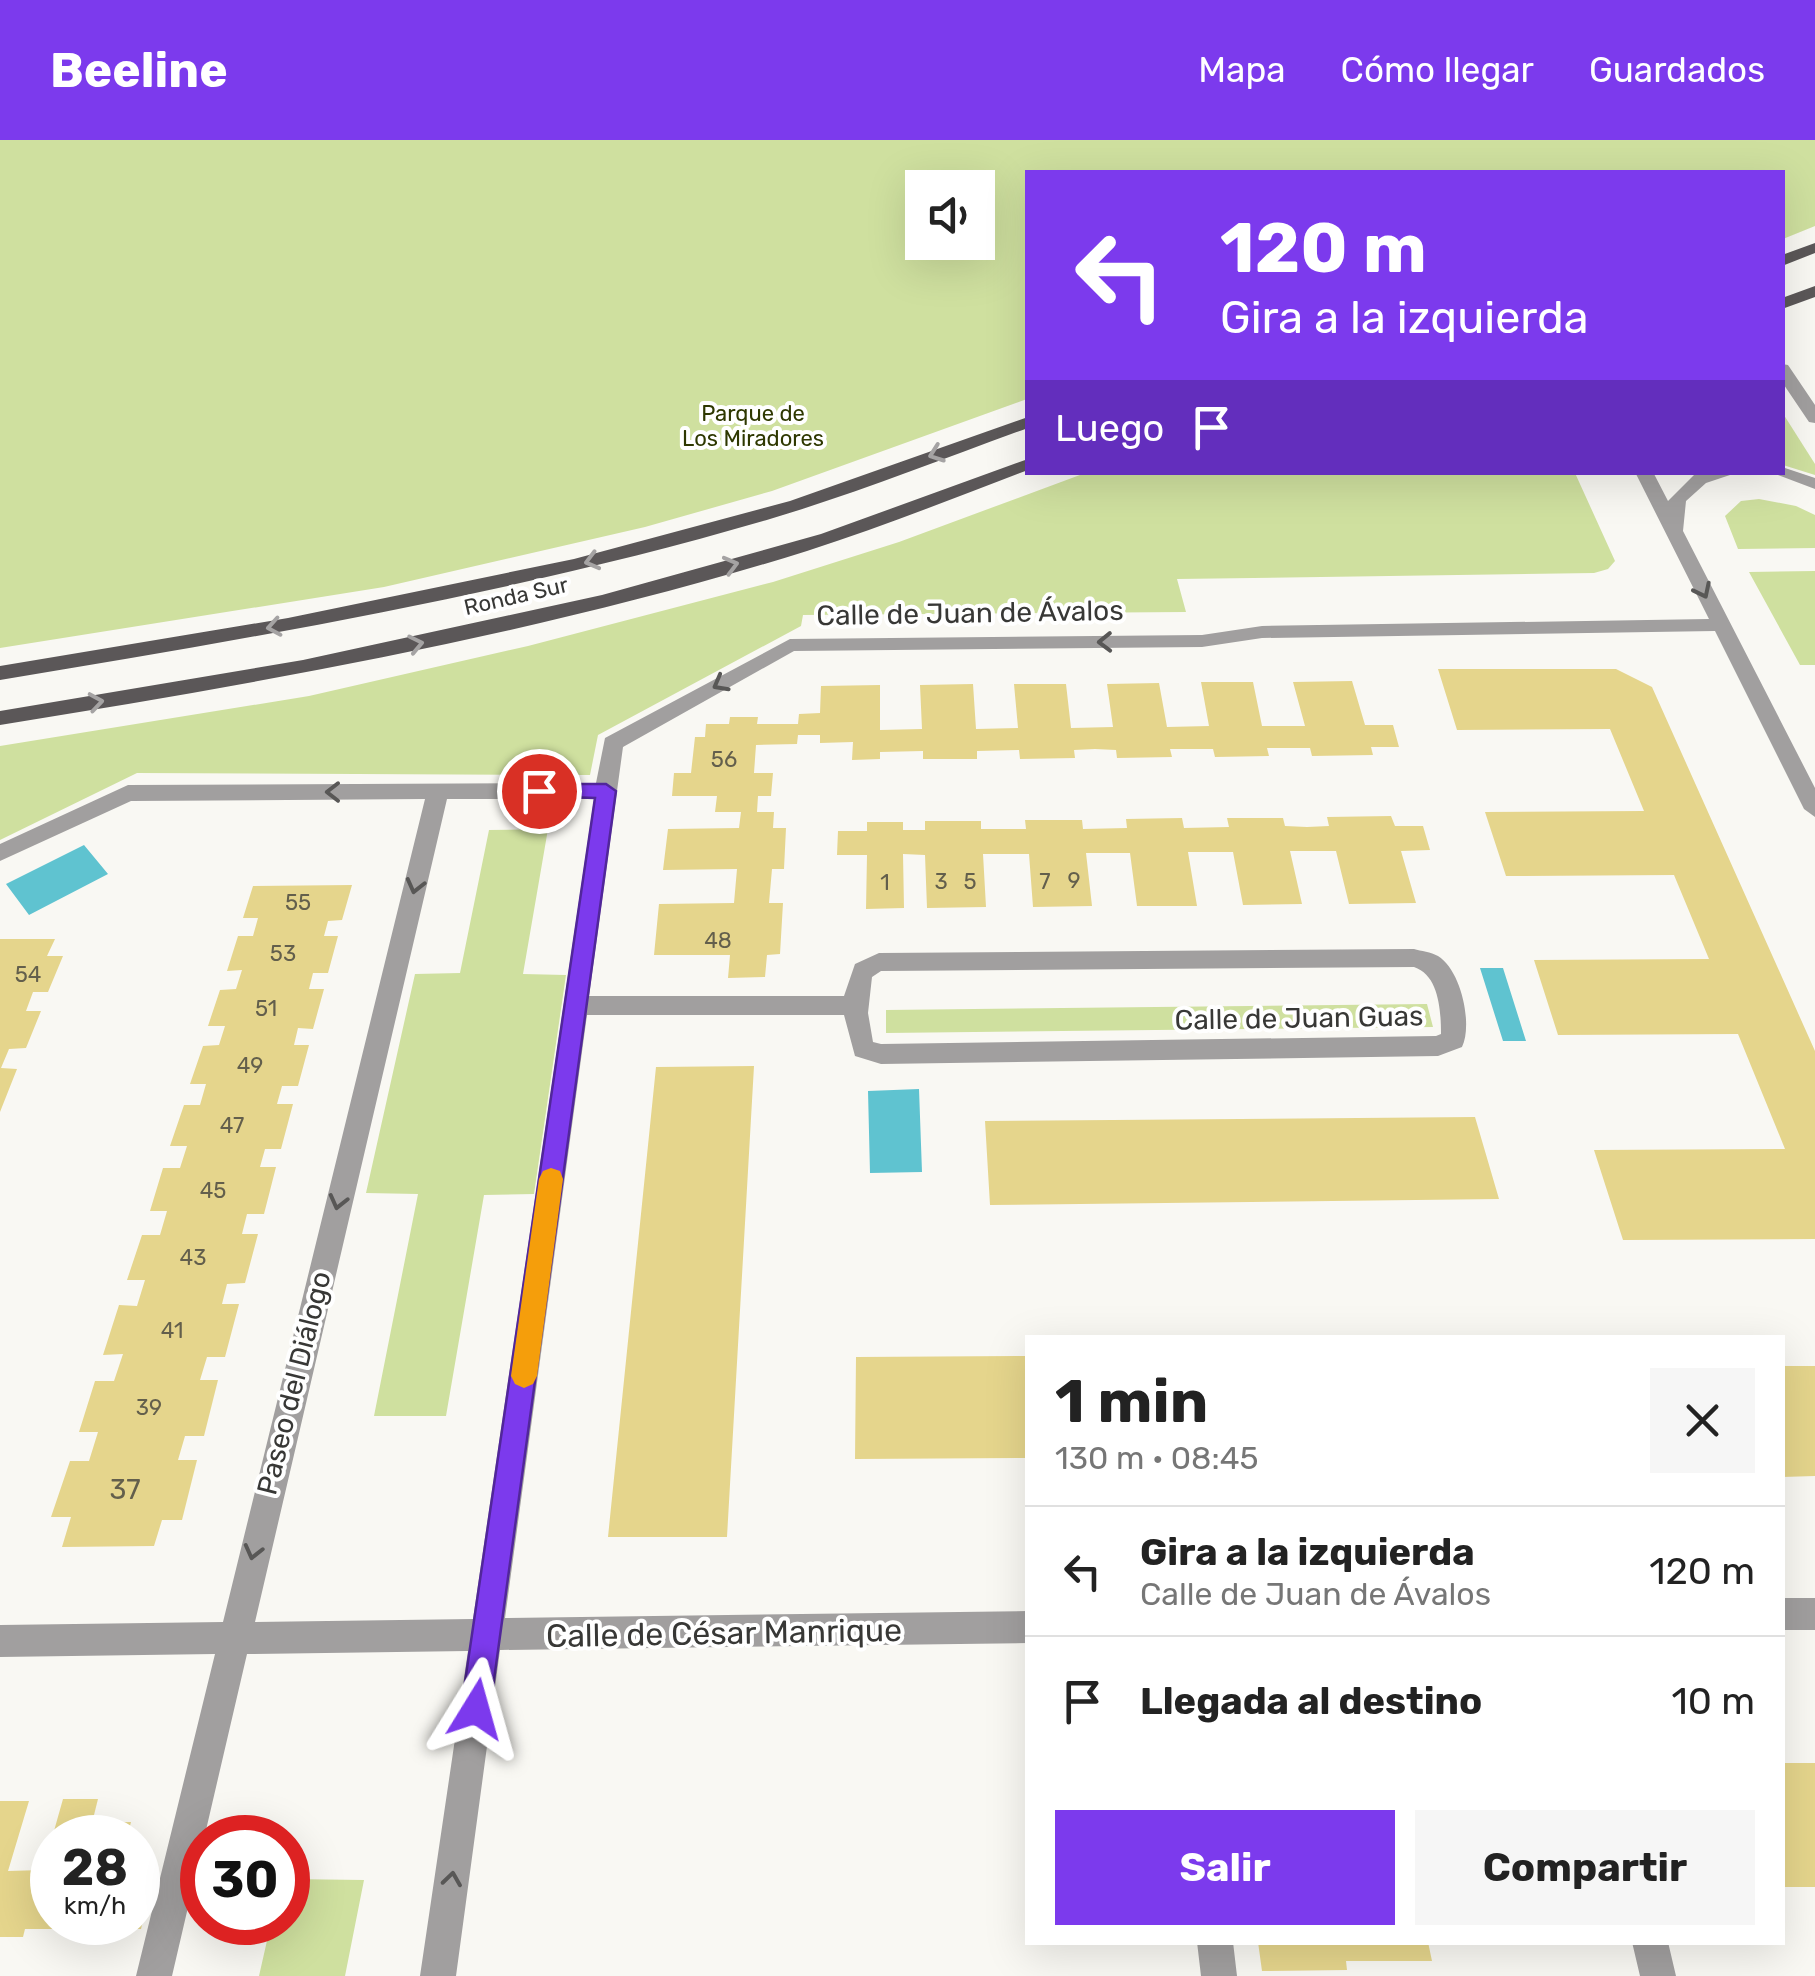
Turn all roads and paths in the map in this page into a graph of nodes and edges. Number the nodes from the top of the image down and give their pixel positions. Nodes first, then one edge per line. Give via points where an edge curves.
1 (1815, 248) edge
2 (1785, 259) edge
3 (1815, 290) edge
4 (1785, 303) edge
5 (1785, 373) edge
6 (1815, 418) edge
7 (1025, 423) edge
8 (1025, 465) edge
9 (1785, 474) edge
10 (1646, 475) edge
11 (1719, 475) edge
12 (1815, 484) edge
13 (1674, 531) junction
14 (1720, 625) junction
15 (0, 673) edge
16 (0, 718) edge
17 (606, 791) junction
18 (438, 792) junction
19 (1815, 809) edge
20 (0, 853) edge
21 (575, 1006) junction
22 (858, 1006) junction
23 (1785, 1614) edge
24 (1815, 1614) edge
25 (1025, 1628) edge
26 (486, 1636) junction
27 (232, 1640) junction
28 (0, 1642) edge
29 (1215, 1945) edge
30 (1651, 1945) edge
31 (154, 1976) edge
32 (438, 1976) edge
33 (1219, 1976) edge
34 (1658, 1976) edge

1 - 2 main road
3 - 4 main road
5 - 6 street
7 -> 15 main road, Ronda Sur via 766,515 542,574 396,606
16 -> 8 main road, Ronda Sur via 263,676 562,612 801,546
9 - 12 street
10 - 13 street
11 - 13 street via 1700,480 1677,499
13 -> 14 street
14 -> 17 street, Calle de Juan de Ávalos via 1262,632 1202,641 790,644 613,743
14 - 19 street
17 - 18 street
17 - 21 street
18 -> 20 street via 128,793
18 -> 27 street, Paseo del Diálogo
21 - 22 street
21 - 26 street
22 - 22 street, Calle de Juan Guas via 858,1038 864,1050 881,1054 1438,1046 1453,1040 1455,1028 1440,974 1414,958 879,962 859,978
23 - 24 street
25 - 26 street, Calle de César Manrique
26 - 27 street, Calle de César Manrique
32 -> 26 street
27 - 28 street, Calle de César Manrique
27 - 31 street, Paseo del Diálogo
29 - 33 street
30 - 34 street

